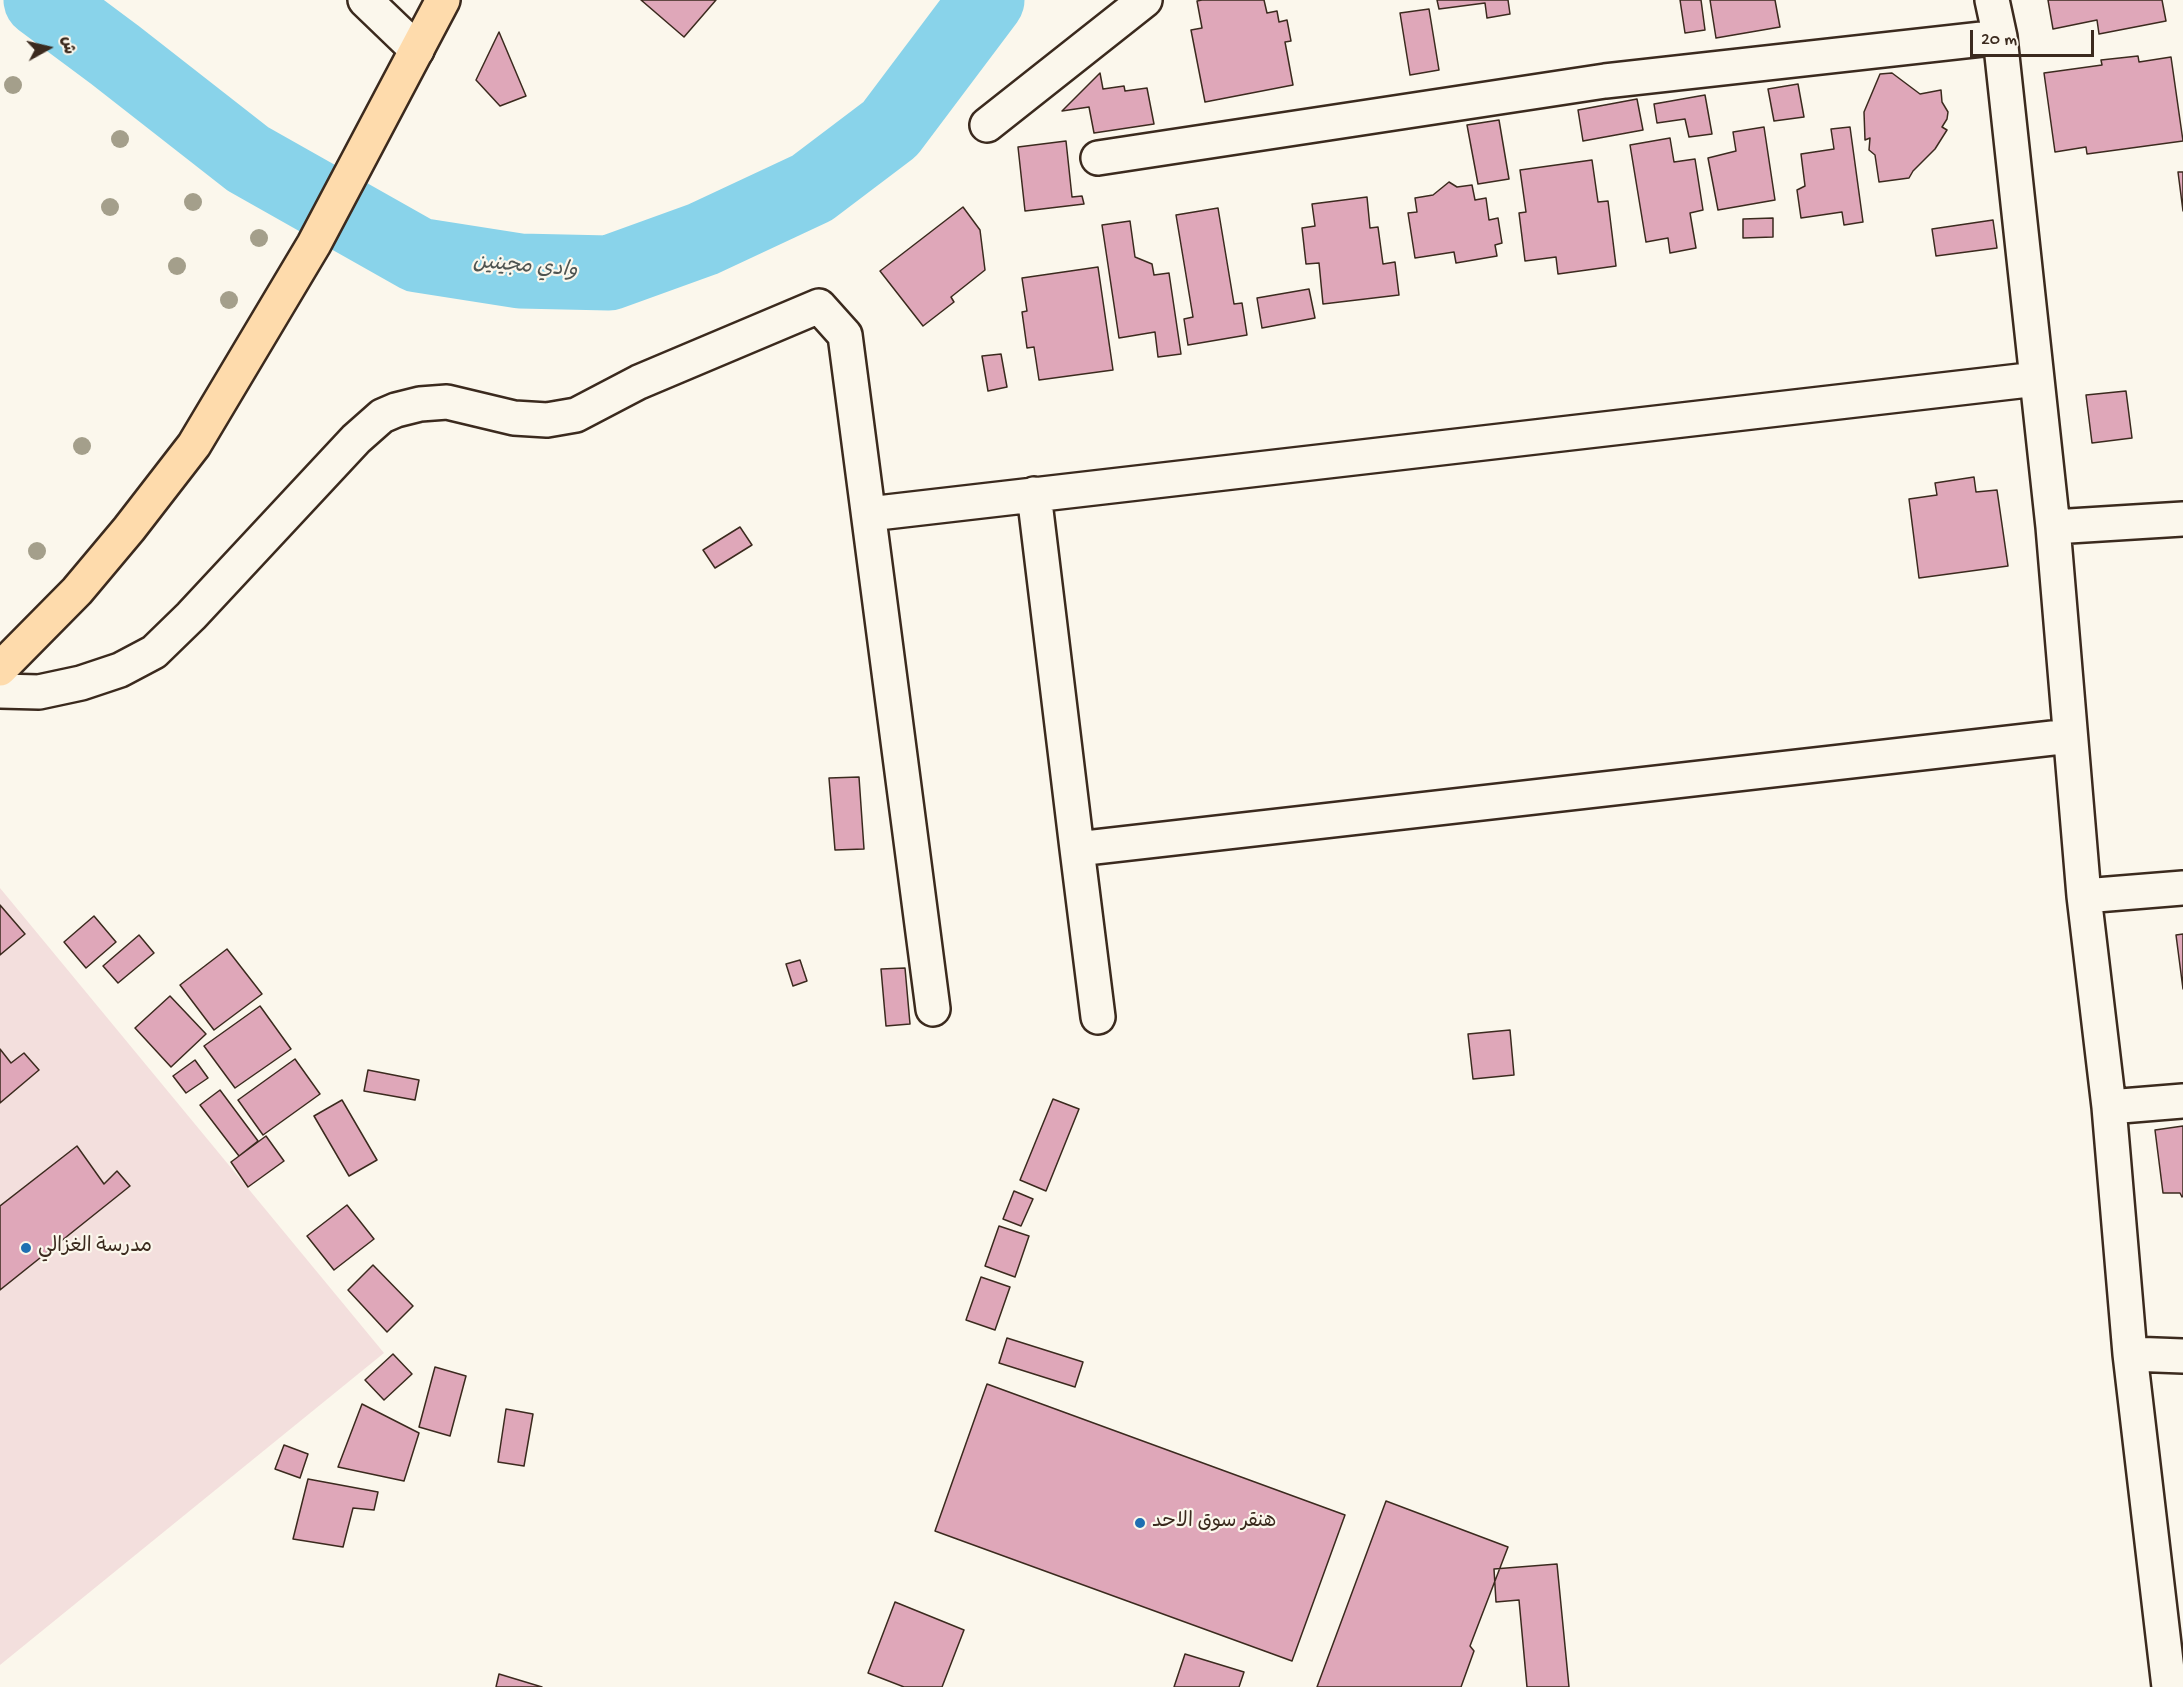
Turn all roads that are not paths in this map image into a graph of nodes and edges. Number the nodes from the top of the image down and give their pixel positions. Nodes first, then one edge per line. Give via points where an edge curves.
1 (365, 0) edge
2 (443, 0) edge
3 (1145, 0) edge
4 (1992, 0) edge
5 (2000, 37) junction
6 (417, 50) junction
7 (987, 125) dead end
8 (1098, 158) dead end
9 (2037, 379) junction
10 (1034, 494) junction
11 (868, 514) junction
12 (2183, 519) edge
13 (2053, 527) junction
14 (0, 669) edge
15 (0, 691) edge
16 (2070, 736) junction
17 (1077, 849) junction
18 (2183, 888) edge
19 (2084, 896) junction
20 (933, 1009) dead end
21 (1098, 1017) dead end
22 (2183, 1101) edge
23 (2109, 1107) junction
24 (2130, 1354) junction
25 (2183, 1356) edge
26 (2169, 1687) edge

1 - 6 street
2 - 6 main road
3 - 7 street
4 - 5 street
5 - 8 street via 1605,81
5 - 9 street
6 - 14 main road via 314,244 194,445 77,591
9 - 10 street
9 - 13 street
10 - 11 street
10 - 17 street
11 - 15 street via 845,335 819,306 639,382 576,415 547,420 514,418 447,402 420,404 382,416 154,652 120,670 81,683 39,692
11 - 20 street
12 - 13 street
13 - 16 street
16 - 17 street
16 - 19 street
17 - 21 street
18 - 19 street
19 - 23 street
22 - 23 street
23 - 24 street
24 - 25 street
24 - 26 street

